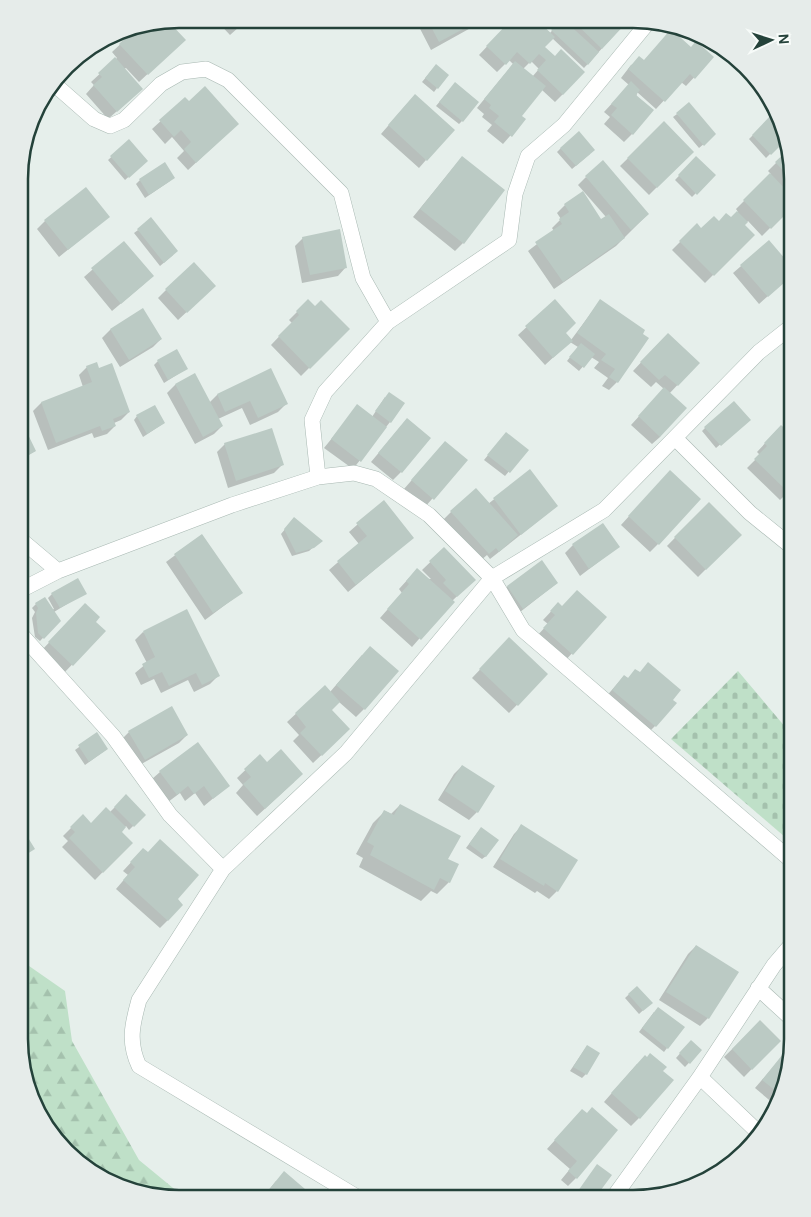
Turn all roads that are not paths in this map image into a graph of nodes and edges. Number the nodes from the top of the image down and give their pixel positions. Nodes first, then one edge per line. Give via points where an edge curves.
1 (643, 29) edge
2 (58, 88) edge
3 (388, 322) junction
4 (784, 332) edge
5 (675, 438) junction
6 (318, 477) junction
7 (784, 540) edge
8 (27, 545) edge
9 (58, 570) junction
10 (492, 578) junction
11 (27, 587) edge
12 (27, 641) edge
13 (783, 853) edge
14 (223, 870) junction
15 (783, 956) edge
16 (758, 988) junction
17 (783, 1010) edge
18 (700, 1077) junction
19 (753, 1128) edge
20 (344, 1190) edge
21 (618, 1190) edge

1 - 3 street via 564,125 528,156 515,194 509,240
2 - 3 street via 94,119 110,126 124,120 161,84 182,72 206,69 228,80 341,194 364,278
3 - 6 street via 325,392 312,420
4 - 5 street via 759,352
5 - 7 street via 750,513
5 - 10 street via 604,510
6 - 9 street via 232,505
6 - 10 street via 354,473 376,479 429,515
8 - 9 street
9 - 11 street
10 - 13 street via 523,630
10 - 14 street via 346,753
12 - 14 street via 113,736 170,815
14 - 20 street via 139,1000 133,1024 132,1051 139,1066
15 - 16 street
16 - 17 street
16 - 18 street
18 - 19 street
18 - 21 street

